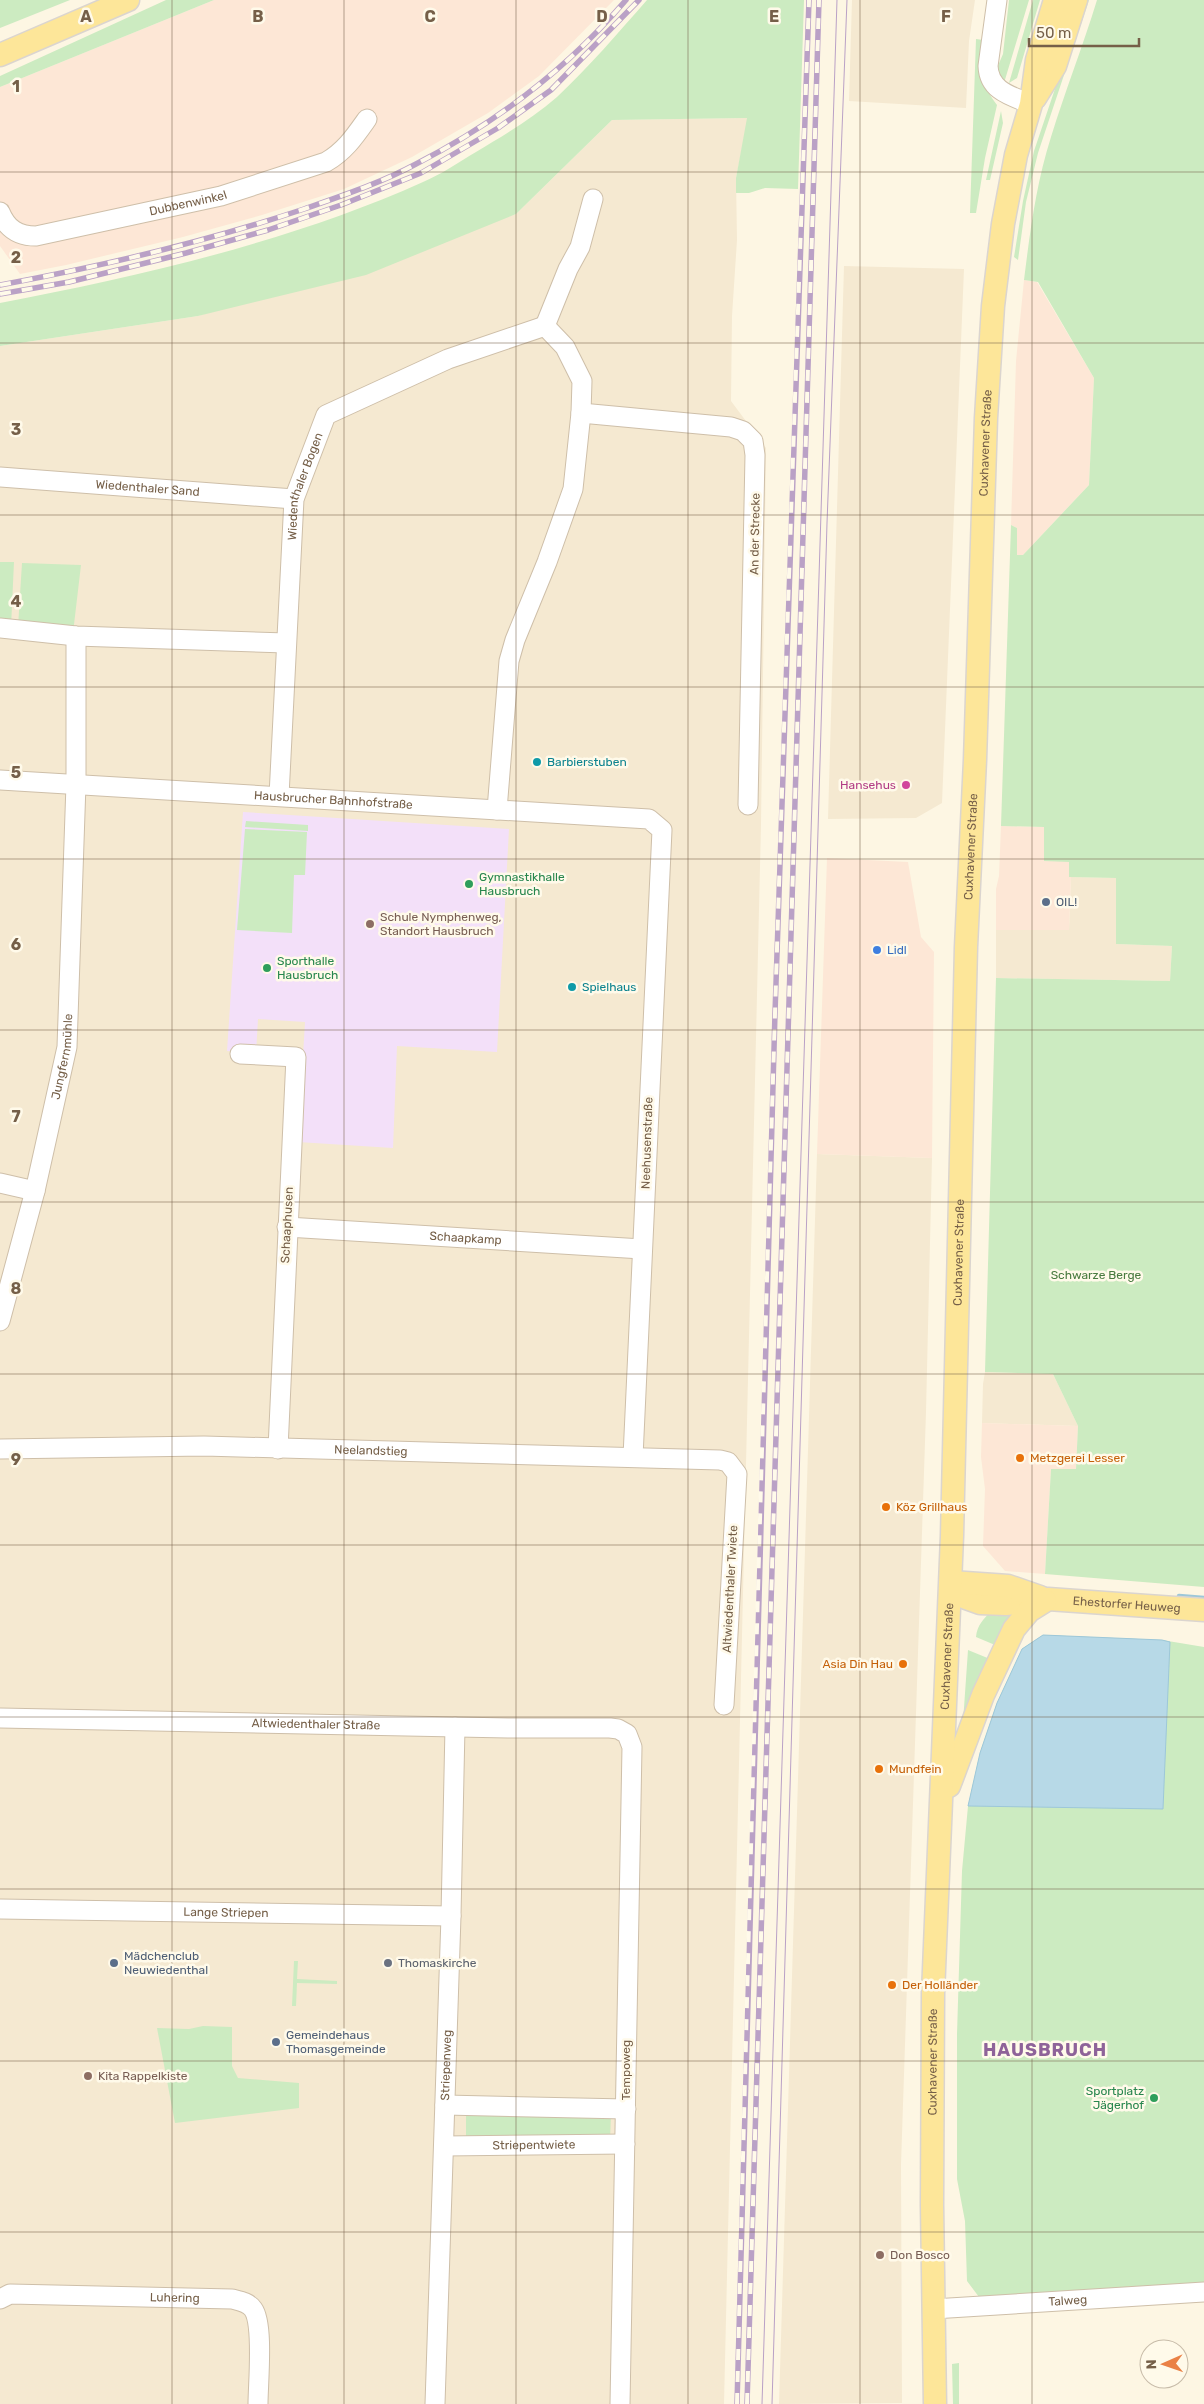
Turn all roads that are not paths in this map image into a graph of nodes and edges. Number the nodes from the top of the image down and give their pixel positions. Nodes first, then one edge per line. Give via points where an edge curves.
1 (128, 0) edge
2 (997, 0) edge
3 (1055, 0) edge
4 (1076, 0) edge
5 (0, 56) edge
6 (1031, 104) junction
7 (367, 119) dead end
8 (593, 199) dead end
9 (0, 212) edge
10 (545, 326) junction
11 (581, 413) junction
12 (0, 477) edge
13 (294, 498) junction
14 (0, 628) edge
15 (76, 636) junction
16 (286, 643) junction
17 (0, 780) edge
18 (76, 784) junction
19 (279, 796) junction
20 (748, 805) dead end
21 (497, 810) junction
22 (662, 830) joint
23 (240, 1054) dead end
24 (0, 1183) edge
25 (35, 1191) junction
26 (287, 1227) junction
27 (642, 1249) junction
28 (0, 1321) edge
29 (0, 1448) edge
30 (278, 1449) junction
31 (633, 1457) junction
32 (737, 1474) joint
33 (951, 1582) junction
34 (1048, 1599) junction
35 (1204, 1610) edge
36 (724, 1705) dead end
37 (0, 1718) edge
38 (455, 1726) junction
39 (630, 1737) joint
40 (941, 1808) junction
41 (0, 1909) edge
42 (451, 1916) junction
43 (445, 2105) junction
44 (626, 2109) junction
45 (625, 2144) junction
46 (444, 2146) junction
47 (1204, 2292) edge
48 (0, 2299) edge
49 (933, 2309) junction
50 (258, 2404) edge
51 (435, 2404) edge
52 (620, 2404) edge
53 (935, 2404) edge

1 - 5 main road
2 - 6 street via 989,76 998,90
3 - 6 main road, Cuxhavener Straße via 1037,60
4 - 6 main road, Cuxhavener Straße via 1055,66
6 - 33 main road, Cuxhavener Straße via 1014,164 999,246 986,409 966,947
7 - 9 street, Dubbenwinkel via 345,148 326,162 221,196 36,236 18,234 3,220
8 - 10 street via 580,247
10 - 11 street via 565,347 582,381
10 - 13 street, Wiedenthaler Bogen via 448,359 326,415
11 - 20 street, An der Strecke via 731,427 743,431 753,441 756,494
11 - 21 street via 573,489 509,661
12 - 13 street, Wiedenthaler Sand
13 - 16 street, Wiedenthaler Bogen
14 - 15 street
15 - 16 street
15 - 18 street
16 - 19 street, Wiedenthaler Bogen
17 - 18 street, Hausbrucher Bahnhofstraße
18 - 19 street, Hausbrucher Bahnhofstraße
18 - 25 street, Jungfernmühle via 67,1047
19 - 21 street, Hausbrucher Bahnhofstraße
21 - 22 street, Hausbrucher Bahnhofstraße via 649,819
22 - 27 street, Neehusenstraße
23 - 26 street, Schaaphusen via 296,1057
24 - 25 street
25 - 28 street, Jungfernmühle
26 - 27 street, Schaapkamp
26 - 30 street, Schaaphusen
27 - 31 street, Neehusenstraße
29 - 30 street, Neelandstieg via 204,1446
30 - 31 street, Neelandstieg
31 - 32 street, Neelandstieg via 720,1460 728,1462
32 - 36 street, Altwiedenthaler Twiete
33 - 34 main road, Ehestorfer Heuweg via 974,1602 1006,1604
33 - 40 main road, Cuxhavener Straße
34 - 35 main road, Ehestorfer Heuweg
34 - 40 main road via 1030,1611 1014,1629 983,1695
37 - 38 street, Altwiedenthaler Straße
38 - 39 street, Altwiedenthaler Straße via 610,1728
38 - 42 street, Striepenweg
39 - 44 street, Tempoweg
40 - 49 main road, Cuxhavener Straße via 933,1994
41 - 42 street, Lange Striepen
42 - 43 street, Striepenweg
43 - 44 street
43 - 46 street, Striepenweg
44 - 45 street, Tempoweg
45 - 46 street, Striepentwiete
45 - 52 street, Tempoweg
46 - 51 street, Striepenweg
47 - 49 street, Talweg
48 - 50 street, Luhering via 10,2294 247,2303 253,2308 258,2323
49 - 53 main road, Cuxhavener Straße

